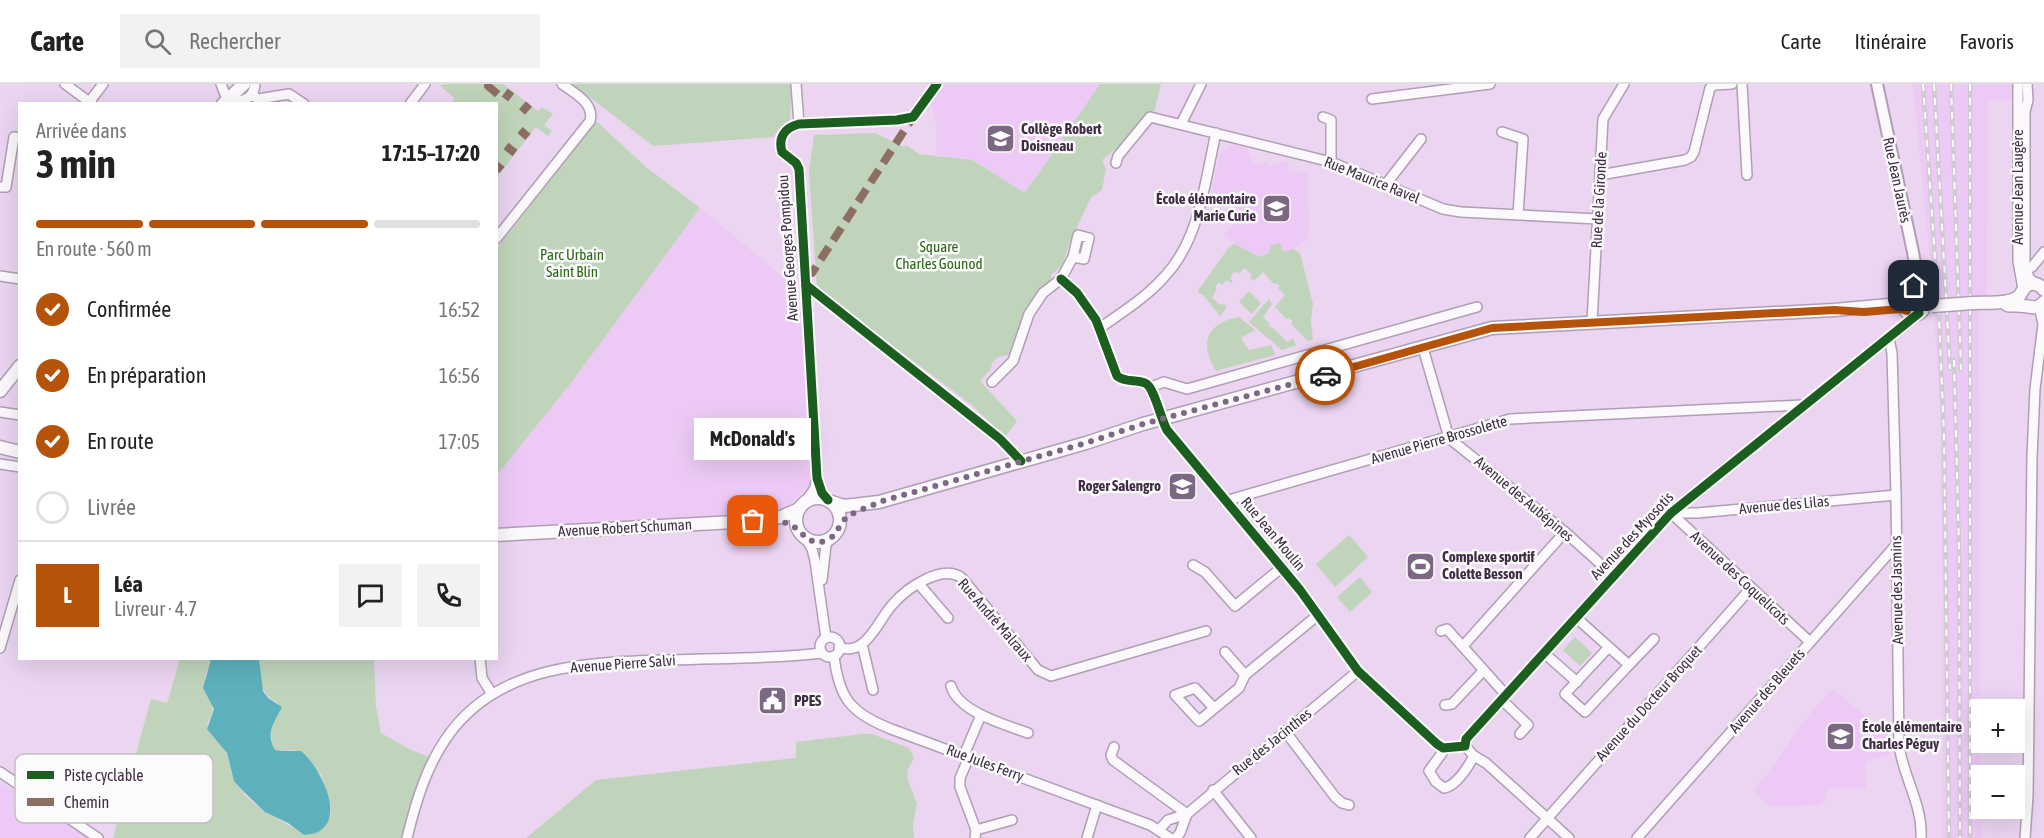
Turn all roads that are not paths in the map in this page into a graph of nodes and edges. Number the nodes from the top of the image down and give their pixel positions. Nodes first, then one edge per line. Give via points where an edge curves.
1 (65, 84) edge
2 (103, 84) edge
3 (221, 84) edge
4 (232, 84) edge
5 (244, 84) edge
6 (255, 84) edge
7 (425, 84) edge
8 (562, 84) edge
9 (796, 84) edge
10 (937, 84) edge
11 (1201, 84) edge
12 (1490, 84) edge
13 (1624, 84) edge
14 (1732, 84) edge
15 (1742, 84) edge
16 (1877, 84) edge
17 (2018, 84) edge
18 (2027, 84) edge
19 (1424, 88) edge
20 (252, 95) junction
21 (1372, 99) dead end
22 (226, 100) edge
23 (91, 102) edge
24 (301, 102) edge
25 (412, 102) edge
26 (1323, 117) dead end
27 (799, 124) junction
28 (1181, 124) junction
29 (1502, 132) dead end
30 (1216, 133) junction
31 (18, 138) edge
32 (1421, 139) dead end
33 (1331, 162) junction
34 (1116, 164) dead end
35 (1600, 175) junction
36 (1747, 175) dead end
37 (1386, 184) junction
38 (0, 186) edge
39 (1518, 215) junction
40 (1598, 219) junction
41 (498, 236) edge
42 (2044, 252) edge
43 (1073, 256) dead end
44 (2026, 269) junction
45 (0, 276) edge
46 (18, 279) edge
47 (1061, 279) junction
48 (2042, 288) edge
49 (2022, 291) junction
50 (1988, 302) junction
51 (2038, 305) edge
52 (1916, 306) junction
53 (1477, 308) dead end
54 (1592, 322) junction
55 (1100, 328) junction
56 (1889, 339) junction
57 (1423, 348) junction
58 (18, 366) edge
59 (18, 368) edge
60 (0, 378) edge
61 (992, 382) dead end
62 (1151, 387) junction
63 (0, 391) edge
64 (1802, 405) junction
65 (0, 412) edge
66 (18, 415) edge
67 (1161, 420) junction
68 (1449, 438) junction
69 (2038, 439) edge
70 (0, 447) edge
71 (18, 452) edge
72 (0, 454) edge
73 (2044, 457) edge
74 (18, 458) edge
75 (2032, 458) junction
76 (0, 464) edge
77 (18, 467) edge
78 (817, 478) junction
79 (1896, 495) junction
80 (830, 501) junction
81 (1225, 501) junction
82 (879, 502) junction
83 (802, 506) junction
84 (1671, 513) junction
85 (753, 521) junction
86 (840, 525) junction
87 (1565, 532) junction
88 (498, 535) edge
89 (803, 536) junction
90 (829, 539) junction
91 (1897, 544) junction
92 (1193, 565) dead end
93 (1281, 568) junction
94 (1614, 576) junction
95 (919, 584) junction
96 (18, 585) edge
97 (1751, 588) junction
98 (821, 591) junction
99 (1318, 615) junction
100 (1577, 617) junction
101 (4, 618) edge
102 (948, 618) dead end
103 (1206, 631) dead end
104 (1441, 631) dead end
105 (826, 638) junction
106 (1654, 639) dead end
107 (1810, 642) junction
108 (862, 644) junction
109 (1463, 646) junction
110 (1609, 647) junction
111 (0, 648) edge
112 (837, 652) junction
113 (1225, 652) dead end
114 (822, 653) junction
115 (1544, 653) junction
116 (480, 660) edge
117 (1629, 665) junction
118 (1483, 671) junction
119 (1358, 672) junction
120 (1245, 675) junction
121 (1577, 682) junction
122 (951, 686) dead end
123 (873, 690) dead end
124 (492, 694) junction
125 (1504, 698) junction
126 (1445, 705) dead end
127 (1214, 708) dead end
128 (981, 715) junction
129 (1285, 731) junction
130 (1028, 733) dead end
131 (1520, 734) dead end
132 (1465, 746) junction
133 (1114, 747) dead end
134 (1443, 748) junction
135 (966, 756) junction
136 (1474, 756) junction
137 (0, 772) edge
138 (15, 782) edge
139 (1213, 790) junction
140 (1098, 805) junction
141 (1349, 805) dead end
142 (1187, 814) junction
143 (1547, 818) junction
144 (1012, 820) dead end
145 (76, 823) edge
146 (1159, 830) junction
147 (976, 834) edge
148 (98, 838) edge
149 (407, 838) edge
150 (1088, 838) edge
151 (1170, 838) edge
152 (1176, 838) edge
153 (1251, 838) edge
154 (1530, 838) edge
155 (1569, 838) edge
156 (1637, 838) edge
157 (1922, 838) edge
158 (2025, 838) edge

1 - 23 street
2 - 23 street
3 - 22 street
4 - 22 main road
5 - 22 main road
6 - 20 street
7 - 25 street
8 - 41 street via 588,105 590,121
9 - 27 street
10 - 27 street via 913,117
11 - 28 street
12 - 19 street
13 - 35 street, Rue de la Gironde via 1603,118
14 - 35 street via 1710,88 1691,157
15 - 36 street
16 - 52 street, Rue Jean Jaurès via 1917,276
17 - 49 street, Avenue Jean Laugère via 2018,261
18 - 44 street, Avenue Jean Laugère
19 - 21 street
20 - 22 street via 241,101
20 - 24 street via 258,99 289,94
26 - 33 street via 1331,120
27 - 78 street, Avenue Georges Pompidou via 785,130 780,146 799,169
28 - 30 street, Rue Maurice Ravel
28 - 34 street, Rue Maurice Ravel via 1150,117 1118,156
29 - 39 street via 1523,139
30 - 33 street, Rue Maurice Ravel
30 - 55 street via 1194,223 1179,260 1153,288
31 - 38 street via 14,137 6,187
32 - 37 street
33 - 37 street, Rue Maurice Ravel
35 - 40 street, Rue de la Gironde
37 - 39 street, Rue Maurice Ravel via 1443,208
39 - 40 street, Rue Maurice Ravel
40 - 54 street, Rue de la Gironde
42 - 44 street
43 - 47 street
44 - 48 street via 2029,278
45 - 46 street
47 - 55 street via 1083,301
47 - 61 street via 1035,303 1013,361
48 - 49 main road via 2028,285
49 - 50 main road via 2013,300
49 - 51 main road via 2022,300
50 - 51 main road
50 - 52 main road, bridge
51 - 69 street via 2043,324
52 - 54 main road via 1864,312 1834,310
52 - 56 street, Avenue des Myosotis via 1904,326
53 - 62 street via 1186,389 1164,382
54 - 57 main road via 1492,328
55 - 62 street via 1117,376
56 - 64 street, Avenue des Myosotis
56 - 79 street, Avenue des Jasmins
57 - 67 main road
57 - 68 street
58 - 60 main road
59 - 63 main road
62 - 67 street, Rue Jean Moulin
64 - 68 street, Avenue Pierre Brossolette via 1510,419
64 - 84 street, Avenue des Myosotis
65 - 66 street
67 - 81 street, Rue Jean Moulin
67 - 82 main road
68 - 81 street, Avenue Pierre Brossolette
68 - 87 street, Avenue des Aubépines
69 - 75 street
70 - 71 main road
72 - 74 main road
73 - 75 street
75 - 158 street
76 - 77 street
78 - 80 street, Avenue Georges Pompidou
78 - 83 street, Avenue Georges Pompidou
79 - 84 street, Avenue des Lilas
79 - 91 street, Avenue des Jasmins
80 - 82 main road via 844,506
80 - 83 main road via 819,497
80 - 86 main road via 839,513
81 - 93 street, Rue Jean Moulin
82 - 86 main road via 847,517
83 - 85 main road, Avenue Robert Schuman via 781,517
83 - 89 main road via 796,517
84 - 94 street, Avenue des Myosotis
84 - 97 street, Avenue des Coquelicots
85 - 88 main road, Avenue Robert Schuman
85 - 89 main road, Avenue Robert Schuman via 787,523
86 - 90 main road
87 - 94 street, Avenue des Aubépines
87 - 109 street
89 - 90 main road via 820,542
89 - 98 street via 812,549
90 - 98 street
91 - 107 street, Avenue des Bleuets
91 - 157 street, Avenue des Jasmins via 1899,745 1919,810
92 - 93 street via 1235,606
93 - 99 street, Rue Jean Moulin
94 - 100 street, Avenue des Myosotis
95 - 102 street
95 - 103 street, Rue André Malraux via 937,575 959,576 1046,675
95 - 108 street, Rue André Malraux via 893,603
96 - 101 street
97 - 107 street, Avenue des Coquelicots
97 - 143 street, Avenue du Docteur Broquet
98 - 105 street
99 - 119 street, Rue Jean Moulin
99 - 120 street
100 - 110 street
100 - 115 street, Avenue des Myosotis
101 - 111 street
104 - 109 street via 1447,629
105 - 112 street via 836,639
105 - 114 street via 820,644
106 - 117 street
107 - 156 street, Avenue des Bleuets
108 - 112 street
108 - 123 street
109 - 118 street
110 - 117 street
110 - 121 street
112 - 114 street via 827,657
112 - 135 street, Rue Jules Ferry via 838,684 862,716
113 - 120 street
114 - 124 street, Avenue Pierre Salvi via 585,664 538,674
115 - 121 street
115 - 125 street, Avenue des Myosotis
116 - 124 street via 482,678
117 - 121 street via 1585,712 1565,694
118 - 125 street
118 - 126 street via 1452,704
119 - 129 street, Rue des Jacinthes
119 - 134 street, Rue Jean Moulin
120 - 127 street via 1239,688
122 - 128 street via 958,699
124 - 149 street, Avenue Pierre Salvi via 464,717 434,758
125 - 131 street via 1528,725
125 - 132 street, Avenue des Myosotis via 1466,739
128 - 130 street
128 - 135 street
129 - 139 street, Rue des Jacinthes
129 - 141 street via 1335,797
132 - 134 street
132 - 136 street
133 - 142 street via 1113,760
134 - 136 street via 1429,771 1444,788 1450,786
135 - 140 street, Rue Jules Ferry
135 - 147 street via 960,787
136 - 143 street
137 - 138 street
139 - 142 street, Rue des Jacinthes
139 - 153 street
140 - 146 street, Rue Jules Ferry
140 - 150 street
142 - 146 street via 1168,820
142 - 152 street
143 - 154 street, Avenue du Docteur Broquet
143 - 155 street
144 - 147 street
145 - 148 street
146 - 151 street, Rue Jules Ferry

